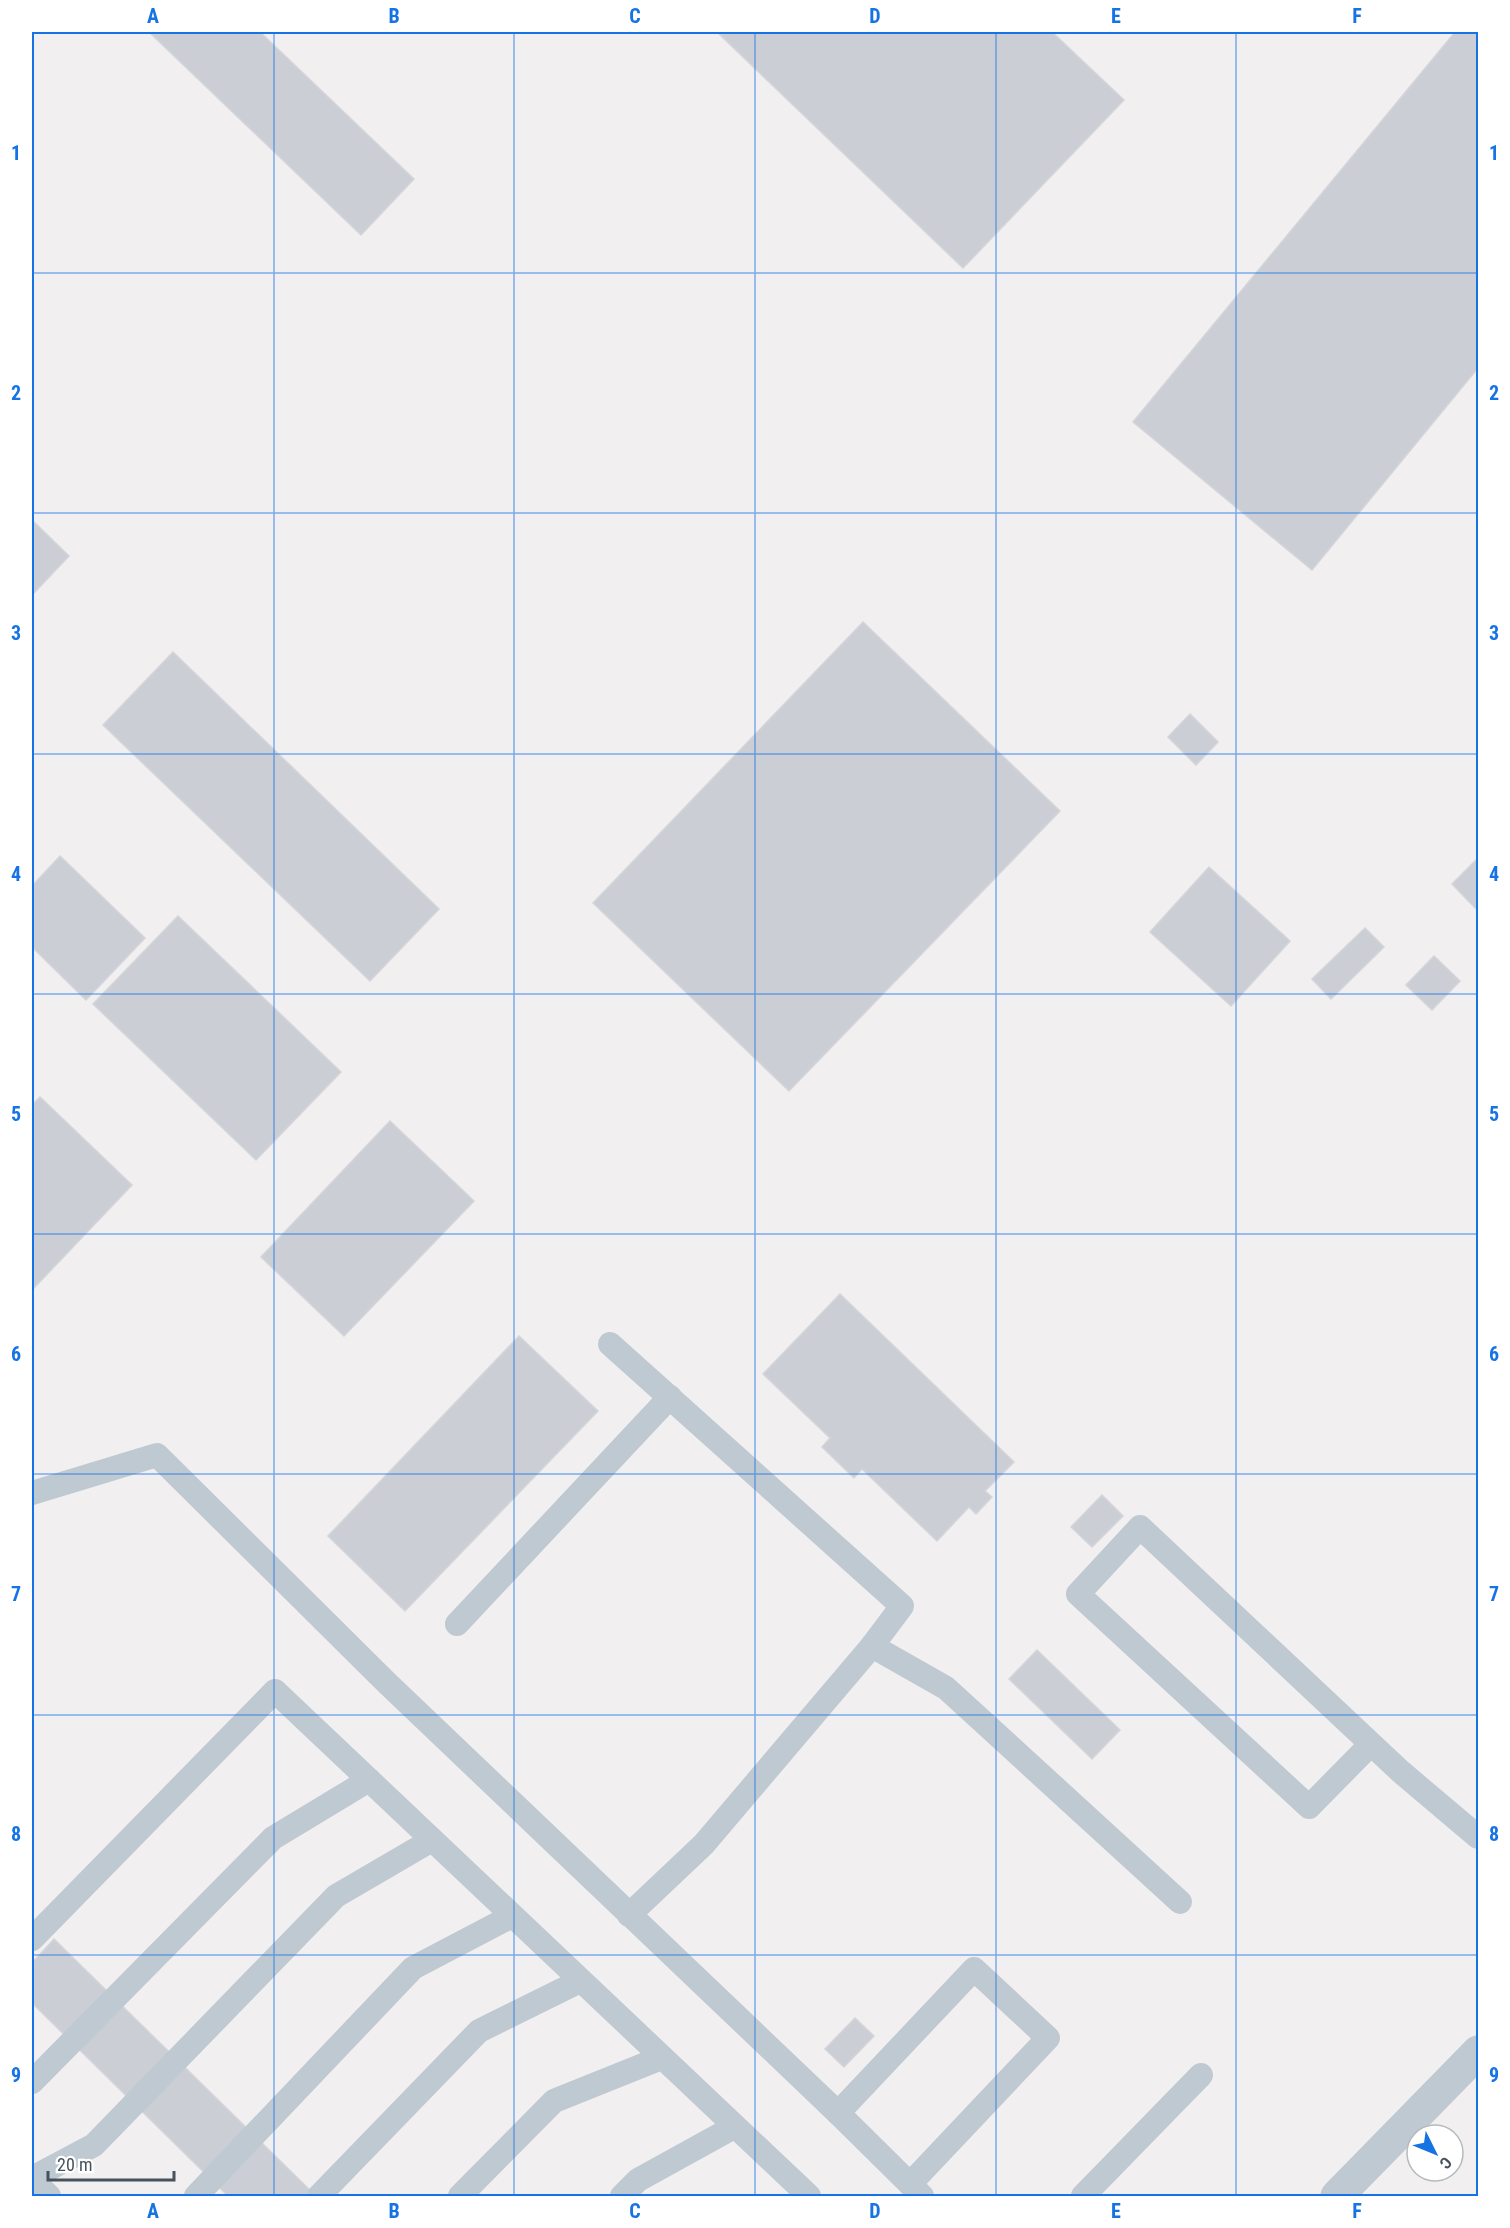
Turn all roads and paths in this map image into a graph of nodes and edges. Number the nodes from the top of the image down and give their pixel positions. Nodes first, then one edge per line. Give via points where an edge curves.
1 (610, 1344) dead end
2 (670, 1397) junction
3 (32, 1493) edge
4 (457, 1624) dead end
5 (872, 1646) junction
6 (1371, 1744) junction
7 (369, 1780) junction
8 (1479, 1837) edge
9 (432, 1840) junction
10 (1180, 1902) dead end
11 (629, 1915) junction
12 (512, 1916) junction
13 (32, 1939) edge
14 (580, 1981) junction
15 (1479, 2052) edge
16 (661, 2058) junction
17 (1201, 2075) dead end
18 (32, 2082) edge
19 (838, 2113) junction
20 (734, 2127) junction
21 (32, 2179) edge
22 (916, 2190) edge
23 (49, 2196) edge
24 (196, 2196) edge
25 (319, 2196) edge
26 (460, 2196) edge
27 (622, 2196) edge
28 (808, 2196) edge
29 (1083, 2196) edge
30 (1337, 2196) edge

1 - 2 lane
2 - 4 lane
2 - 5 lane via 902,1606
3 - 11 lane via 157,1455
5 - 10 lane via 946,1688
5 - 11 lane via 704,1844
6 - 6 lane via 1140,1527 1078,1594 1310,1807
6 - 8 lane
7 - 9 lane
7 - 13 lane via 275,1691
7 - 18 lane via 273,1838
9 - 12 lane
9 - 21 lane via 336,1896 94,2145
11 - 19 lane
12 - 14 lane
12 - 24 lane via 413,1968
14 - 16 lane
14 - 25 lane via 479,2031
15 - 30 street
16 - 20 lane
16 - 26 lane via 554,2101
17 - 29 lane
19 - 22 lane
19 - 22 lane via 975,1969 1048,2038
20 - 27 lane via 638,2180
20 - 28 lane
21 - 23 lane

